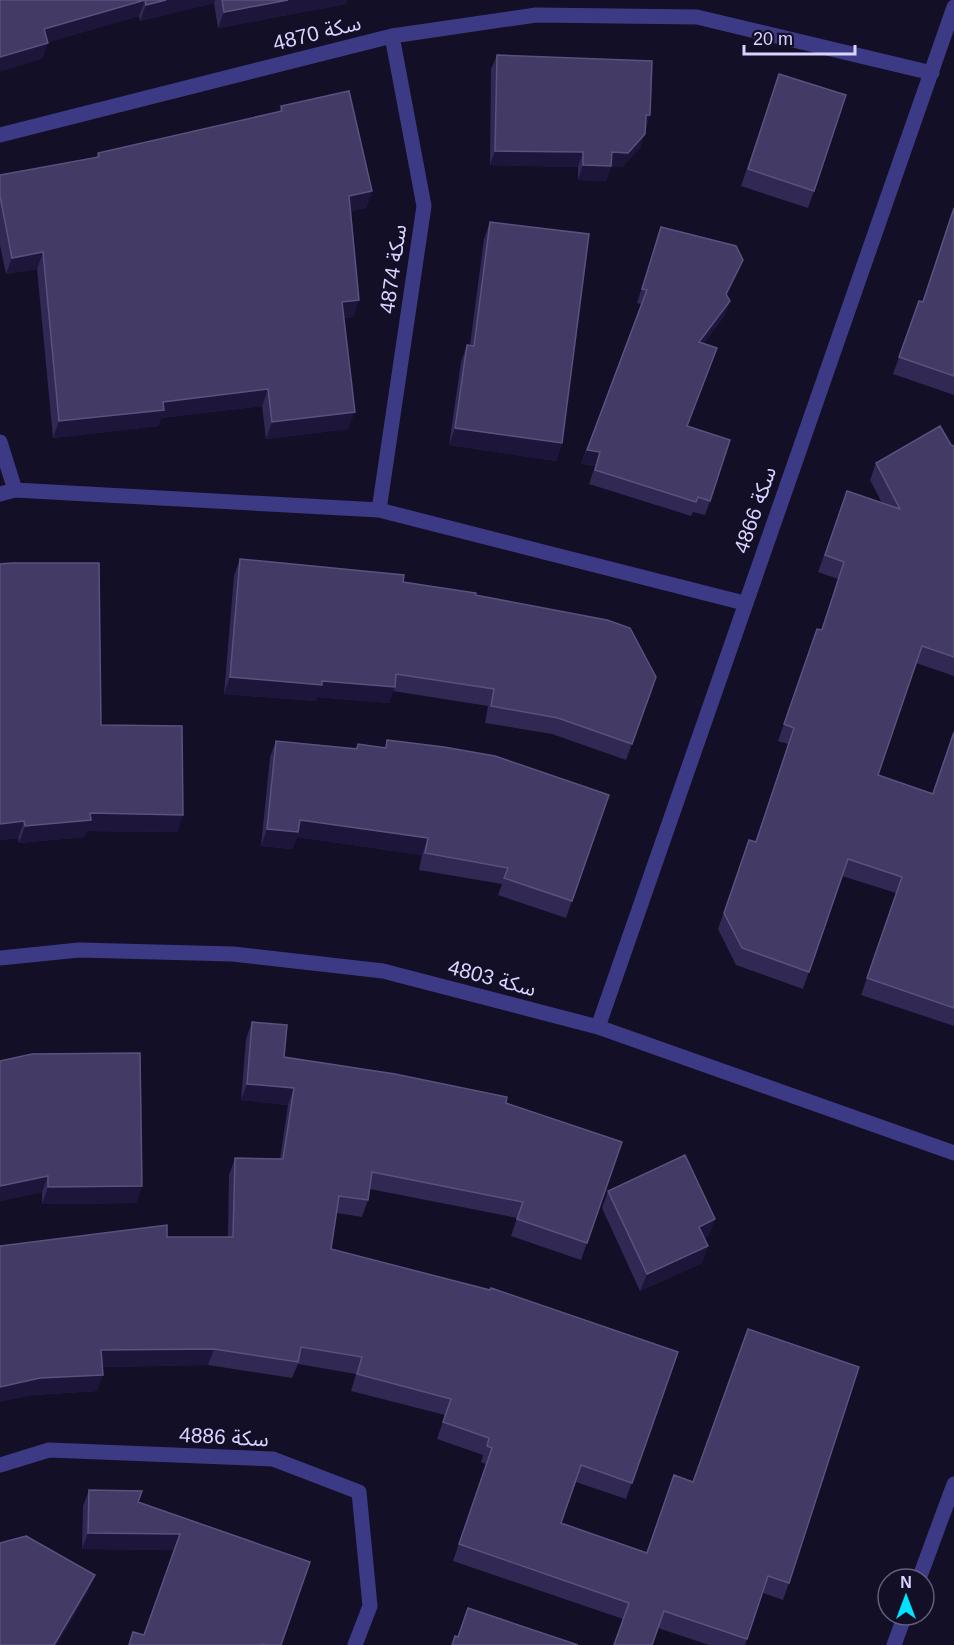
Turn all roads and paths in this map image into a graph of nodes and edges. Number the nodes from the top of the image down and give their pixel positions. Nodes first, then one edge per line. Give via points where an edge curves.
1 (954, 7) edge
2 (392, 36) junction
3 (932, 73) junction
4 (0, 135) edge
5 (0, 442) edge
6 (8, 492) edge
7 (379, 510) junction
8 (744, 603) junction
9 (0, 958) edge
10 (598, 1027) junction
11 (954, 1153) edge
12 (0, 1465) edge
13 (954, 1484) edge
14 (923, 1567) edge
15 (901, 1627) edge
16 (355, 1645) edge
17 (894, 1645) edge

1 - 3 street, سكة 4866
2 - 3 street, سكة 4870 via 536,15 697,16
2 - 4 street, سكة 4870
2 - 7 street, سكة 4874 via 424,206
3 - 8 street, سكة 4866
5 - 6 street
6 - 7 street
7 - 8 street
8 - 10 street, سكة 4866
9 - 10 street, سكة 4803 via 79,950 233,954 382,971
10 - 11 street, سكة 4803
12 - 16 street, سكة 4886 via 49,1450 273,1459 359,1492 370,1606
13 - 14 street
15 - 17 street

